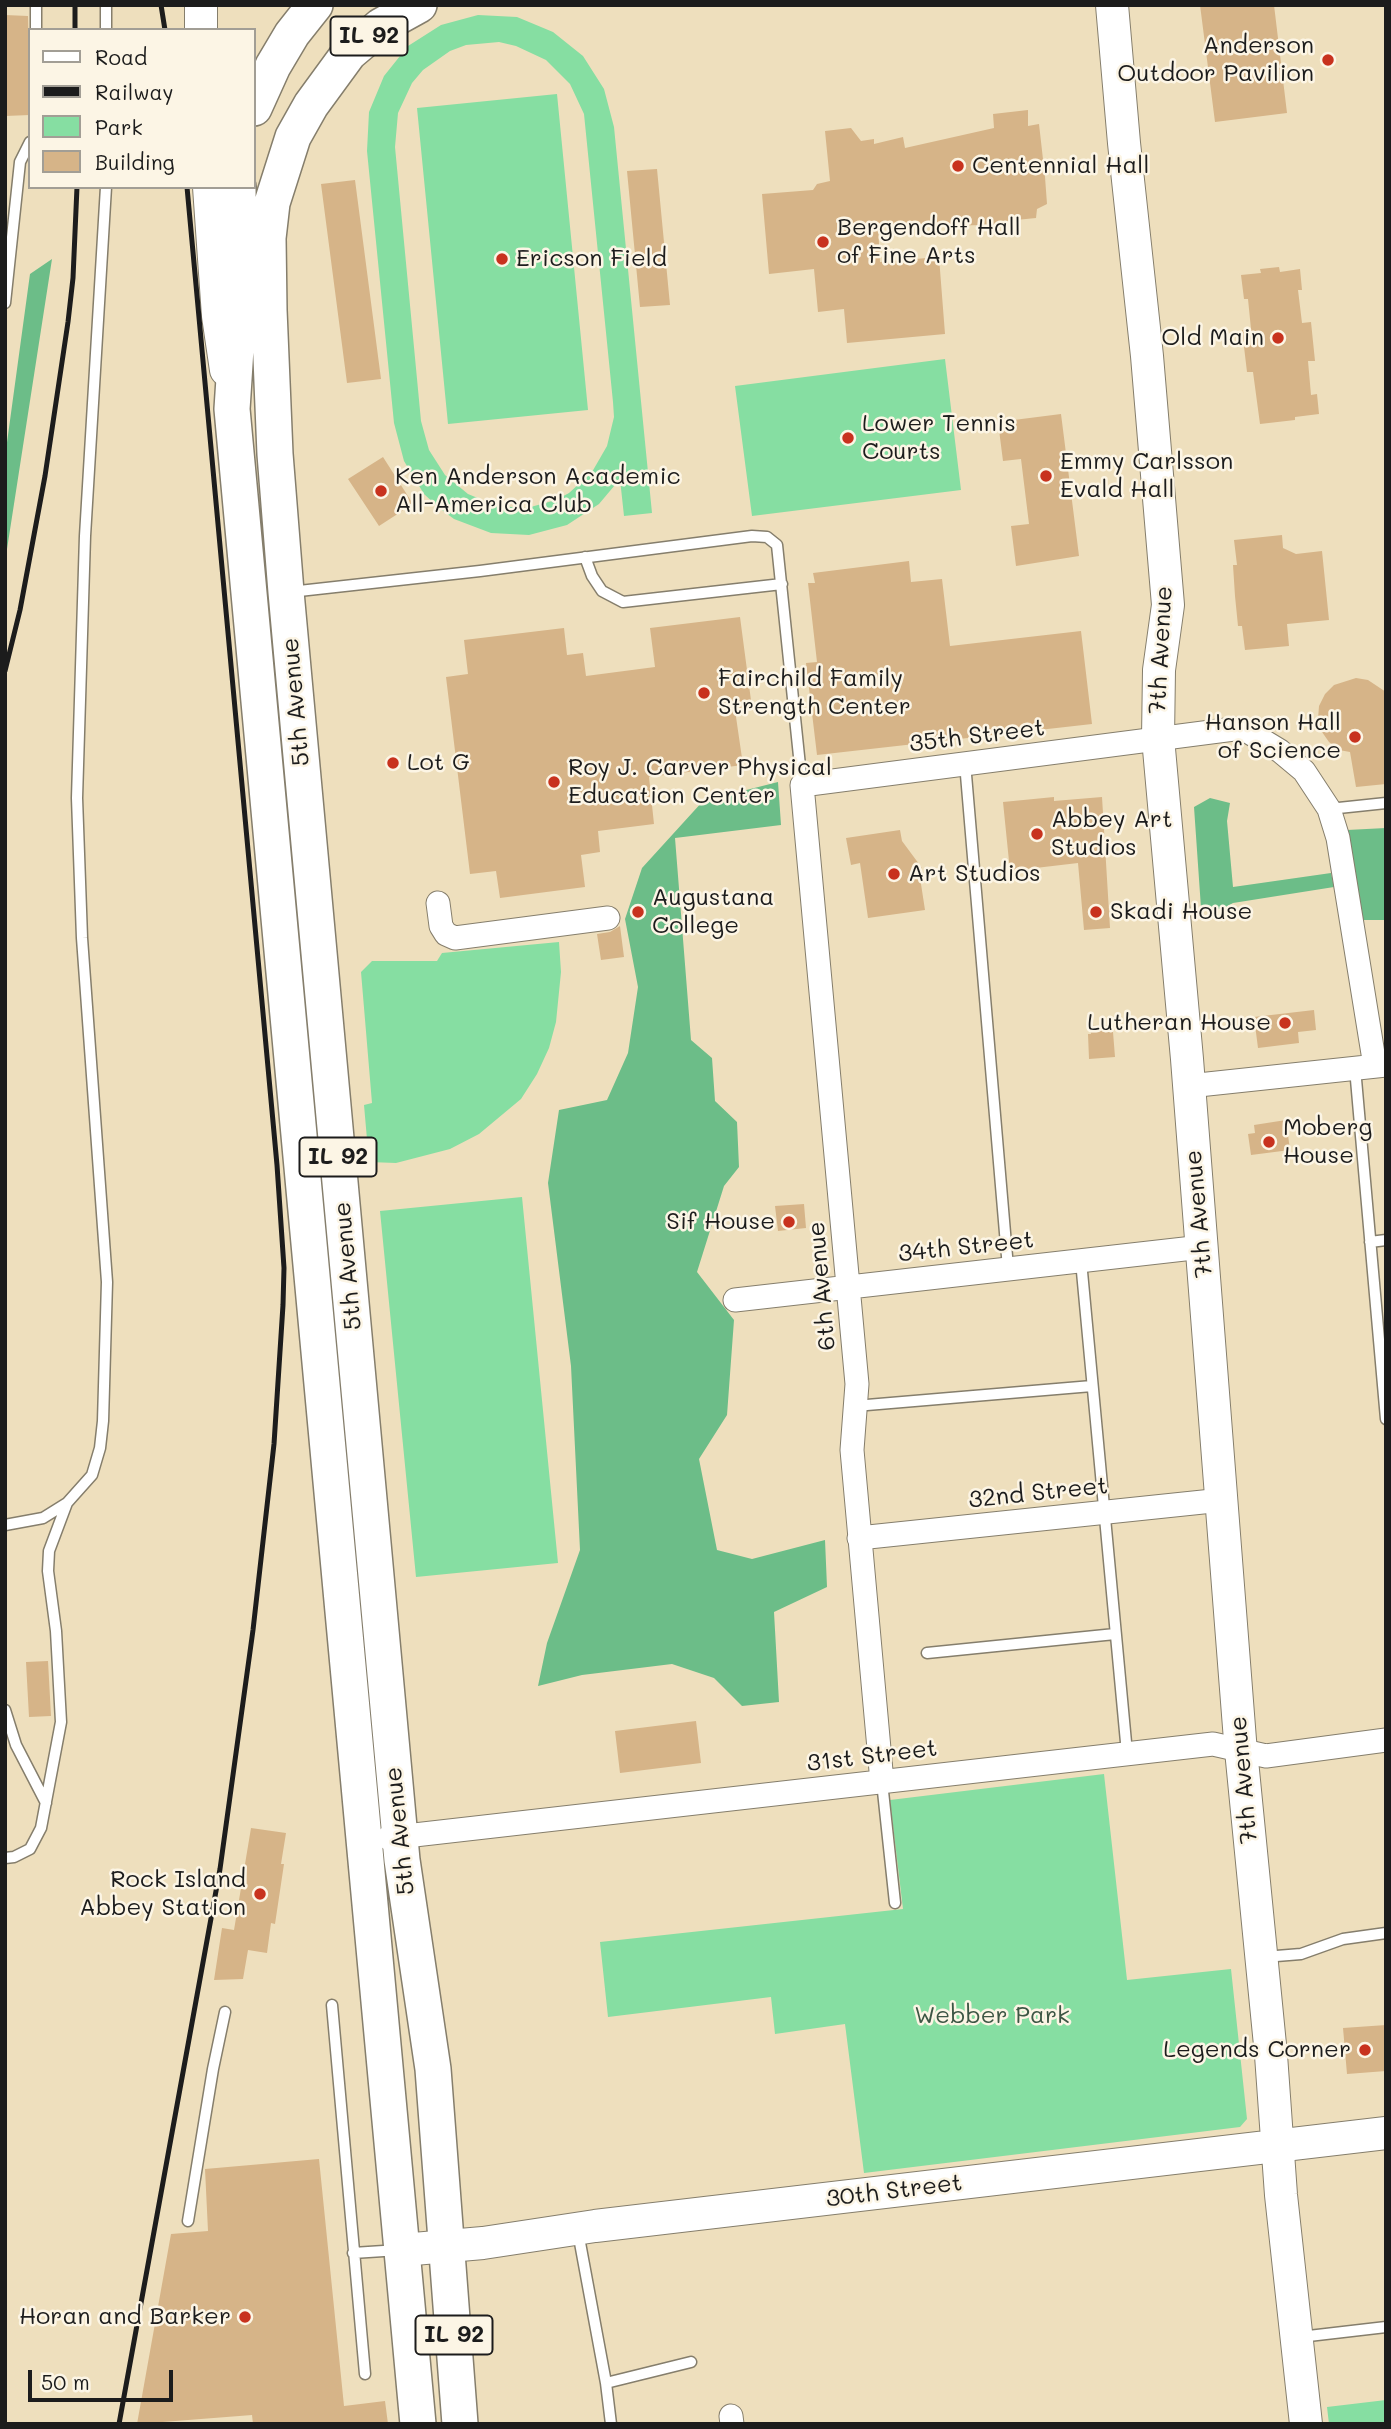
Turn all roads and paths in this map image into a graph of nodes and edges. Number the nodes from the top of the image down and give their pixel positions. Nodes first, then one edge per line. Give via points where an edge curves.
1 (36, 5) edge
2 (106, 5) edge
3 (201, 5) edge
4 (315, 5) edge
5 (419, 5) edge
6 (1112, 5) edge
7 (36, 28) edge
8 (106, 28) edge
9 (201, 28) edge
10 (256, 104) edge
11 (28, 146) edge
12 (106, 189) edge
13 (209, 189) edge
14 (238, 189) edge
15 (5, 303) edge
16 (232, 409) junction
17 (585, 557) junction
18 (782, 584) junction
19 (286, 592) junction
20 (1158, 738) junction
21 (965, 763) junction
22 (802, 785) junction
23 (1386, 803) edge
24 (1329, 809) junction
25 (438, 903) dead end
26 (608, 918) dead end
27 (1372, 1066) edge
28 (1189, 1086) junction
29 (1386, 1240) edge
30 (1370, 1242) junction
31 (1202, 1247) junction
32 (1081, 1261) junction
33 (1008, 1268) junction
34 (848, 1286) junction
35 (735, 1300) dead end
36 (1092, 1386) junction
37 (855, 1406) junction
38 (1386, 1419) edge
39 (1222, 1500) junction
40 (68, 1503) junction
41 (1103, 1512) junction
42 (5, 1525) edge
43 (859, 1538) junction
44 (1115, 1634) junction
45 (928, 1653) dead end
46 (5, 1710) edge
47 (1386, 1740) edge
48 (1241, 1750) junction
49 (1127, 1753) junction
50 (882, 1782) junction
51 (46, 1803) junction
52 (400, 1837) junction
53 (364, 1840) junction
54 (5, 1858) edge
55 (895, 1903) dead end
56 (1386, 1933) edge
57 (1262, 1958) junction
58 (332, 2005) dead end
59 (225, 2012) dead end
60 (1386, 2133) edge
61 (1278, 2145) junction
62 (188, 2221) dead end
63 (578, 2229) junction
64 (446, 2246) junction
65 (402, 2249) junction
66 (353, 2253) junction
67 (1386, 2327) edge
68 (1297, 2338) junction
69 (691, 2362) dead end
70 (365, 2374) dead end
71 (606, 2383) junction
72 (418, 2424) edge
73 (460, 2424) edge
74 (611, 2424) edge
75 (1306, 2424) edge

1 - 7 lane
2 - 8 lane
3 - 9 street
4 - 10 main road, IL 92 via 292,34
5 - 19 main road, 5th Avenue / IL 92 via 381,26 349,53 293,137 272,203 268,238 272,397
6 - 20 street, 7th Avenue via 1168,605 1159,670
11 - 15 lane via 19,162
12 - 40 lane via 83,578 77,798 82,938 107,1282 100,1448 92,1475
13 - 16 street via 218,316
14 - 16 main road, 5th Avenue / IL 92 via 239,303
16 - 53 main road, 5th Avenue / IL 92
17 - 18 lane via 602,591 623,603
17 - 18 lane via 757,536 775,542
17 - 19 lane
18 - 22 lane
19 - 52 main road, 5th Avenue / IL 92
20 - 21 street, 35th Street
20 - 24 street, 35th Street via 1247,731 1304,771
20 - 28 street, 7th Avenue
21 - 22 street, 35th Street
21 - 33 lane
22 - 34 street, 6th Avenue
23 - 24 lane
24 - 27 street, 35th Street via 1338,838
25 - 26 street via 441,926 455,938
27 - 28 street
27 - 30 lane
28 - 31 street, 7th Avenue
29 - 30 lane
30 - 38 lane
31 - 32 street, 34th Street
31 - 39 street, 7th Avenue
32 - 33 street, 34th Street
32 - 36 lane
33 - 34 street, 34th Street
34 - 35 street, 34th Street
34 - 37 street, 6th Avenue
36 - 37 lane
36 - 41 lane
37 - 43 street, 6th Avenue via 852,1450
39 - 41 street, 32nd Street
39 - 48 street, 7th Avenue
40 - 42 lane via 43,1518
40 - 51 lane via 49,1551 61,1722
41 - 43 street, 32nd Street
41 - 44 lane
43 - 50 street, 6th Avenue
44 - 45 lane
44 - 49 lane
46 - 51 lane via 16,1745
47 - 48 street, 31st Street via 1266,1756
48 - 49 street, 31st Street via 1213,1744
48 - 57 street, 7th Avenue
49 - 50 street, 31st Street
50 - 52 street, 31st Street
50 - 55 lane
51 - 54 lane via 30,1849
52 - 53 street, 31st Street
52 - 64 main road, 5th Avenue / IL 92 via 432,2058
53 - 65 main road, 5th Avenue / IL 92
56 - 57 lane via 1343,1938 1301,1954
57 - 61 street, 7th Avenue
58 - 66 lane
59 - 62 lane
60 - 61 street, 30th Street
61 - 63 street, 30th Street
61 - 68 street, 7th Avenue
63 - 64 street, 30th Street
63 - 71 lane
64 - 65 street, 30th Street
64 - 73 main road, 5th Avenue / IL 92
65 - 66 lane
65 - 72 main road, 5th Avenue / IL 92
66 - 70 lane
67 - 68 lane
68 - 75 street, 7th Avenue
69 - 71 lane
71 - 74 lane

